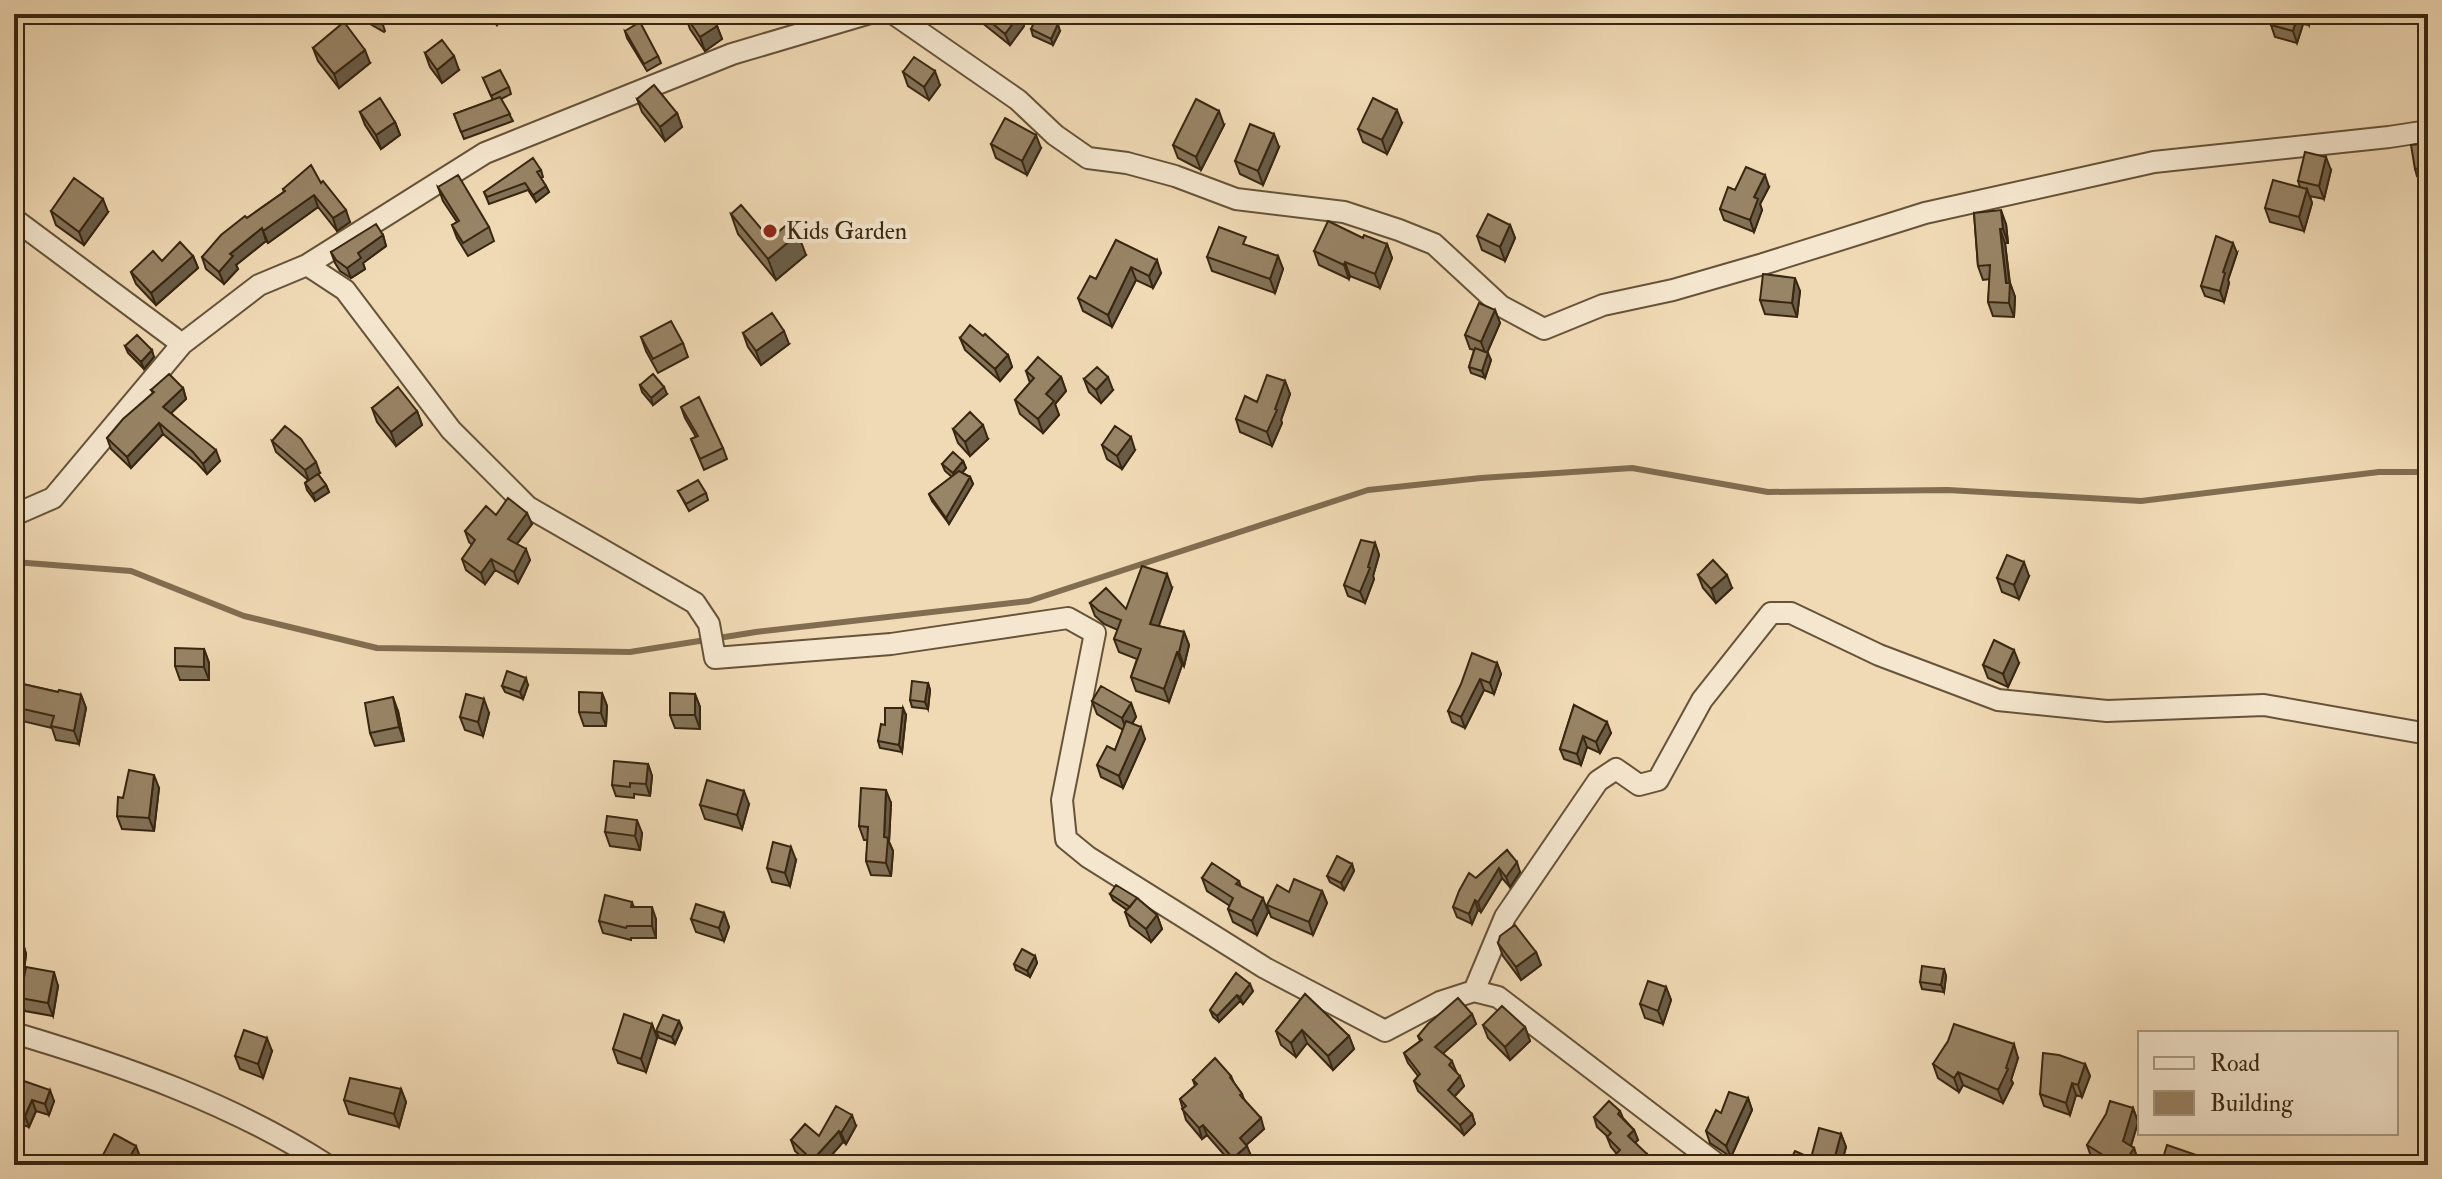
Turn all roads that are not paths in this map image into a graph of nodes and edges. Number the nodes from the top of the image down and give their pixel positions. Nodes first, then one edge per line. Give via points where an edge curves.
1 (867, 14) edge
2 (894, 14) edge
3 (2428, 131) edge
4 (14, 219) edge
5 (307, 265) junction
6 (182, 344) junction
7 (14, 515) edge
8 (2428, 734) edge
9 (1474, 991) junction
10 (14, 1033) edge
11 (327, 1165) edge
12 (1718, 1165) edge

1 - 5 street via 732,54 485,153
2 - 3 street via 1018,100 1088,158 1175,176 1236,199 1344,212 1399,230 1434,244 1501,306 1544,329 1603,305 1673,290 1925,213 2154,162
4 - 6 street
5 - 6 street via 259,285
5 - 9 street via 345,290 451,430 528,507 695,603 709,624 715,658 891,644 1068,618 1095,633 1062,800 1066,839 1265,968 1385,1031
6 - 7 street via 53,498
8 - 9 street via 2264,705 2107,711 1998,700 1879,655 1791,613 1771,613 1702,700 1658,780 1639,785 1616,769 1598,781 1505,917
9 - 12 street via 1498,997
10 - 11 street via 211,1103

